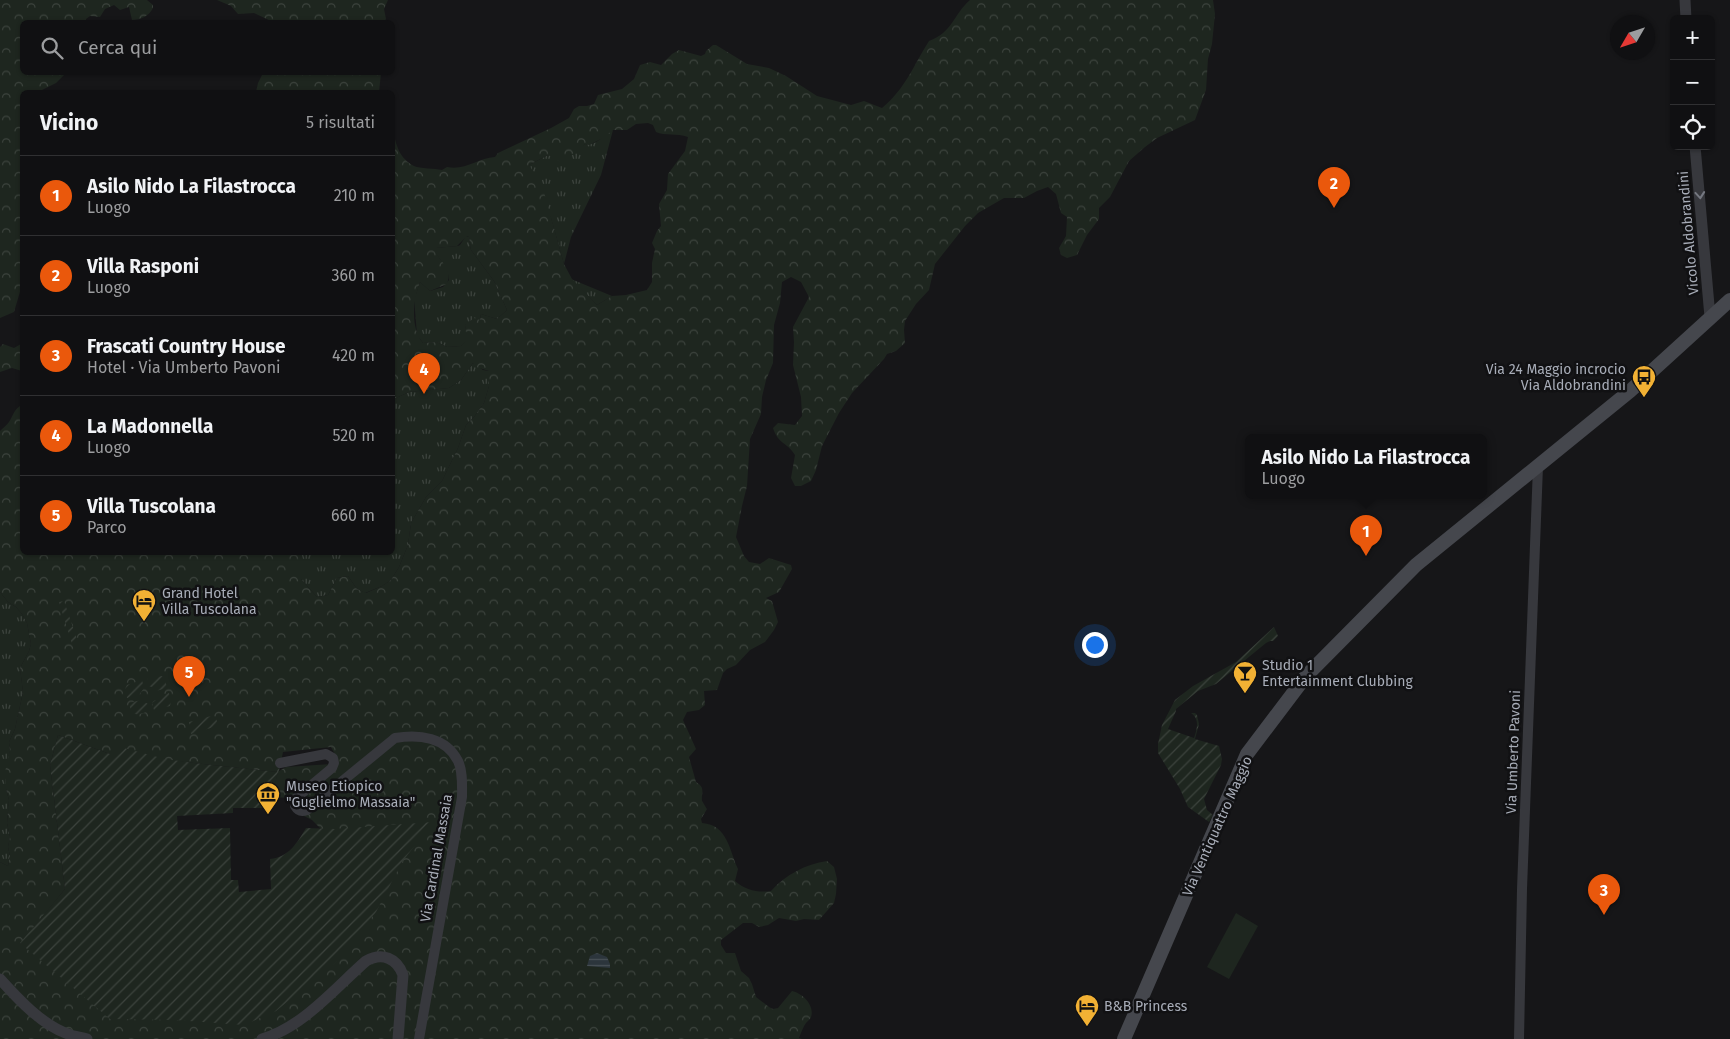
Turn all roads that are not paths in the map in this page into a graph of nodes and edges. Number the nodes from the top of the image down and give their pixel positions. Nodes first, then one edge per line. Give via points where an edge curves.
1 (1685, 0) edge
2 (1686, 15) edge
3 (1695, 150) edge
4 (1730, 300) edge
5 (1710, 317) junction
6 (1538, 466) junction
7 (280, 763) dead end
8 (0, 979) edge
9 (87, 1039) edge
10 (262, 1039) edge
11 (398, 1039) edge
12 (419, 1039) edge
13 (1124, 1039) edge
14 (1519, 1039) edge

1 - 2 street
3 -> 5 street, Vicolo Aldobrandini
4 - 5 main road, Via Ventiquattro Maggio
5 - 6 main road, Via Ventiquattro Maggio via 1630,391
6 - 13 main road, Via Ventiquattro Maggio via 1409,572 1306,676 1247,754
6 - 14 street, Via Umberto Pavoni
7 - 12 street, Via Cardinal Massaia via 326,754 333,758 332,768 295,799 296,809 304,812 395,738 413,735 431,738 458,761 462,797
8 - 9 street via 28,1008 56,1029
10 - 11 street via 302,1019 366,961 381,956 395,962 403,975

